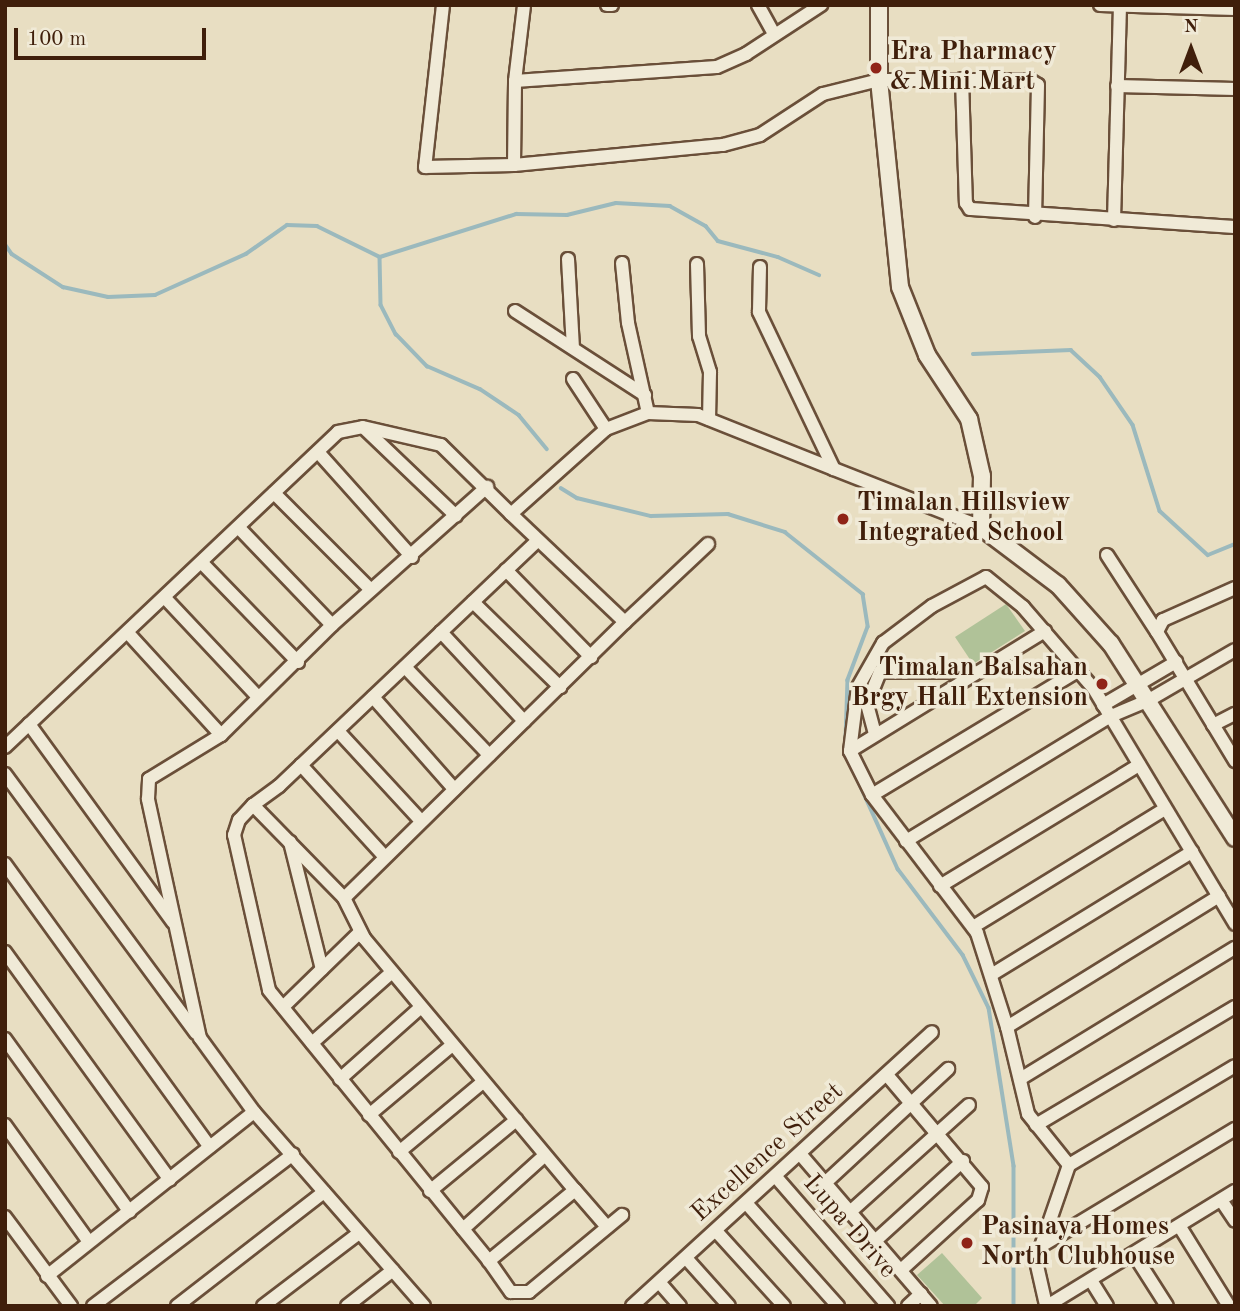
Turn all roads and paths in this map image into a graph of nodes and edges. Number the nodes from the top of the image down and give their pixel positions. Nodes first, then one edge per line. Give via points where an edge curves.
1 (443, 5) edge
2 (524, 5) edge
3 (758, 5) edge
4 (821, 5) edge
5 (879, 5) edge
6 (1100, 5) edge
7 (1120, 6) edge
8 (1235, 9) edge
9 (774, 34) junction
10 (962, 79) junction
11 (879, 80) junction
12 (515, 81) junction
13 (1117, 86) junction
14 (1235, 89) edge
15 (514, 165) junction
16 (1035, 216) junction
17 (1114, 220) junction
18 (1235, 227) edge
19 (568, 259) dead end
20 (622, 263) dead end
21 (697, 264) dead end
22 (760, 267) dead end
23 (515, 311) dead end
24 (573, 348) junction
25 (573, 379) dead end
26 (645, 395) junction
27 (648, 413) junction
28 (709, 419) junction
29 (363, 427) junction
30 (606, 429) junction
31 (318, 452) junction
32 (834, 469) junction
33 (487, 487) junction
34 (274, 494) junction
35 (511, 514) junction
36 (456, 516) junction
37 (981, 527) junction
38 (240, 529) junction
39 (537, 541) junction
40 (708, 544) dead end
41 (1107, 555) dead end
42 (412, 557) junction
43 (202, 563) junction
44 (506, 570) junction
45 (1235, 588) edge
46 (372, 590) junction
47 (166, 599) junction
48 (473, 602) junction
49 (625, 622) junction
50 (332, 625) junction
51 (1045, 631) junction
52 (441, 632) junction
53 (1157, 632) junction
54 (128, 633) junction
55 (1235, 650) edge
56 (591, 657) junction
57 (298, 662) junction
58 (1176, 662) junction
59 (405, 667) junction
60 (1079, 670) junction
61 (976, 672) junction
62 (1185, 676) junction
63 (1140, 685) junction
64 (560, 687) junction
65 (258, 696) junction
66 (373, 697) junction
67 (1149, 700) junction
68 (1103, 705) junction
69 (1235, 714) edge
70 (1109, 718) junction
71 (524, 721) junction
72 (29, 724) junction
73 (1213, 725) junction
74 (338, 731) junction
75 (221, 734) junction
76 (875, 734) junction
77 (5, 747) edge
78 (850, 751) junction
79 (489, 755) junction
80 (1235, 761) edge
81 (301, 765) junction
82 (1139, 765) junction
83 (5, 774) edge
84 (454, 789) junction
85 (872, 795) junction
86 (253, 805) junction
87 (1165, 809) junction
88 (421, 821) junction
89 (1235, 838) edge
90 (906, 841) junction
91 (290, 842) junction
92 (1192, 852) junction
93 (384, 856) junction
94 (5, 864) edge
95 (940, 886) junction
96 (1219, 896) junction
97 (344, 898) junction
98 (1235, 924) edge
99 (972, 926) junction
100 (177, 927) junction
101 (360, 932) junction
102 (1235, 948) edge
103 (5, 953) edge
104 (322, 969) junction
105 (392, 972) junction
106 (991, 975) junction
107 (283, 1007) junction
108 (421, 1007) junction
109 (1235, 1007) edge
110 (1007, 1027) junction
111 (932, 1032) dead end
112 (200, 1038) junction
113 (5, 1040) edge
114 (312, 1043) junction
115 (452, 1045) junction
116 (1235, 1066) edge
117 (948, 1069) dead end
118 (887, 1075) junction
119 (341, 1079) junction
120 (1020, 1079) junction
121 (483, 1082) junction
122 (912, 1102) junction
123 (969, 1105) dead end
124 (254, 1112) junction
125 (369, 1115) junction
126 (516, 1120) junction
127 (5, 1125) edge
128 (1036, 1125) junction
129 (1235, 1129) edge
130 (938, 1133) junction
131 (210, 1147) junction
132 (398, 1152) junction
133 (293, 1154) junction
134 (801, 1155) junction
135 (544, 1156) junction
136 (963, 1161) junction
137 (1069, 1166) junction
138 (776, 1177) junction
139 (170, 1180) junction
140 (825, 1182) junction
141 (575, 1190) junction
142 (430, 1191) junction
143 (1235, 1191) edge
144 (324, 1192) junction
145 (1221, 1200) junction
146 (747, 1204) junction
147 (130, 1212) junction
148 (850, 1212) junction
149 (622, 1215) dead end
150 (5, 1217) edge
151 (1235, 1221) edge
152 (607, 1227) junction
153 (1180, 1227) junction
154 (463, 1229) junction
155 (716, 1231) junction
156 (359, 1233) junction
157 (875, 1241) junction
158 (89, 1242) junction
159 (1041, 1246) junction
160 (1135, 1256) junction
161 (686, 1258) junction
162 (489, 1261) junction
163 (393, 1270) junction
164 (901, 1270) junction
165 (47, 1276) junction
166 (659, 1282) junction
167 (1092, 1282) junction
168 (921, 1294) junction
169 (1047, 1305) edge
170 (71, 1306) edge
171 (93, 1306) edge
172 (177, 1306) edge
173 (264, 1306) edge
174 (347, 1306) edge
175 (424, 1306) edge
176 (632, 1306) edge
177 (680, 1306) edge
178 (729, 1306) edge
179 (784, 1306) edge
180 (838, 1306) edge
181 (888, 1306) edge
182 (908, 1306) edge
183 (931, 1306) edge
184 (1107, 1306) edge
185 (1167, 1306) edge
186 (1229, 1306) edge

1 - 15 street via 425,167
2 - 12 street
3 - 9 street
4 - 9 street
5 - 11 street
6 - 7 street
7 - 8 street
7 - 13 street
9 - 12 street via 733,60 691,72
10 - 11 street
10 - 16 street via 967,206
10 - 16 street via 1030,80 1038,85
11 - 15 street via 823,93 760,135 723,145
11 - 37 street via 900,287 927,355 973,430 982,476
12 - 15 street
13 - 14 street
13 - 17 street
16 - 17 street
17 - 18 street
19 - 24 street
20 - 26 street via 628,323
21 - 28 street via 699,336 710,372
22 - 32 street via 759,312
23 - 24 street
24 - 26 street
25 - 30 street
26 - 27 street
27 - 28 street via 686,412
27 - 30 street
28 - 32 street
29 - 31 street via 338,432
29 - 33 street via 442,445
29 - 36 street
30 - 35 street
31 - 34 street
31 - 42 street
32 - 37 street
33 - 35 street
33 - 36 street
34 - 38 street
34 - 46 street
35 - 39 street
36 - 42 street
37 - 63 street via 1058,585 1111,644
38 - 43 street
38 - 50 street
39 - 44 street
39 - 49 street
40 - 49 street
41 - 53 street
42 - 46 street
43 - 47 street
43 - 57 street
44 - 48 street
44 - 56 street
45 - 53 street via 1163,620
46 - 50 street
47 - 54 street
47 - 65 street
48 - 52 street
48 - 64 street
49 - 56 street
50 - 57 street
51 - 60 street
51 - 61 street
51 - 78 street via 986,577 932,606 883,643 870,661 855,700
52 - 59 street
52 - 71 street
53 - 58 street
54 - 72 street
54 - 75 street
55 - 62 street
56 - 64 street
57 - 65 street
58 - 62 street
58 - 63 street
59 - 66 street
59 - 79 street
60 - 68 street
60 - 85 street
61 - 76 street
61 - 76 street via 880,672 867,704
62 - 67 street
62 - 73 street
63 - 67 street
63 - 68 street
64 - 71 street
65 - 75 street
66 - 74 street
66 - 84 street
67 - 70 street
67 - 89 street
68 - 70 street
69 - 73 street
70 - 82 street
70 - 90 street
71 - 79 street
72 - 77 street
72 - 100 street
73 - 80 street
74 - 81 street
74 - 88 street
75 - 100 street via 149,779 148,799
76 - 78 street
78 - 85 street
79 - 84 street
81 - 86 street
81 - 93 street
82 - 87 street
82 - 95 street
83 - 112 street
84 - 88 street
85 - 90 street
86 - 91 street
86 - 107 street via 239,820 234,835 269,990
87 - 92 street
87 - 99 street
88 - 93 street
90 - 95 street
91 - 97 street
91 - 104 street
92 - 96 street
92 - 106 street
93 - 97 street
94 - 131 street
95 - 99 street
96 - 98 street
96 - 110 street
97 - 101 street
99 - 106 street
100 - 112 street
101 - 104 street
101 - 105 street
102 - 120 street
103 - 139 street
104 - 107 street
105 - 108 street
105 - 114 street
106 - 110 street
107 - 114 street
108 - 115 street
108 - 119 street
109 - 128 street
110 - 120 street
111 - 118 street, Excellence Street
112 - 124 street
113 - 147 street
114 - 119 street
115 - 121 street
115 - 125 street
116 - 137 street
117 - 122 street
118 - 122 street
118 - 134 street, Excellence Street
119 - 125 street
120 - 128 street via 1028,1114
121 - 126 street
121 - 132 street
122 - 130 street
122 - 140 street
123 - 130 street
124 - 131 street
124 - 133 street
125 - 132 street
126 - 135 street
126 - 142 street
127 - 158 street
128 - 137 street
129 - 159 street
130 - 136 street
130 - 148 street
131 - 139 street
132 - 142 street
133 - 144 street
133 - 171 street
134 - 138 street, Excellence Street
134 - 140 street
135 - 141 street
135 - 154 street
136 - 157 street
136 - 164 street via 982,1187 978,1200
137 - 159 street
138 - 146 street, Excellence Street
138 - 181 street, Lupa Drive
139 - 147 street
140 - 148 street
141 - 152 street
141 - 162 street
142 - 154 street
143 - 145 street
144 - 156 street
144 - 172 street
145 - 151 street
145 - 153 street
146 - 155 street, Excellence Street
146 - 180 street
147 - 158 street
148 - 157 street
149 - 152 street
150 - 165 street
152 - 162 street via 519,1295 511,1292
153 - 160 street
153 - 186 street
154 - 162 street
155 - 161 street, Excellence Street
155 - 179 street
156 - 163 street
156 - 173 street
157 - 164 street
158 - 165 street
159 - 169 street via 1037,1261
160 - 167 street
160 - 185 street
161 - 166 street, Excellence Street
161 - 178 street
163 - 174 street
163 - 175 street
164 - 168 street
165 - 170 street
166 - 176 street, Excellence Street
166 - 177 street
167 - 169 street
167 - 184 street
168 - 182 street
168 - 183 street

